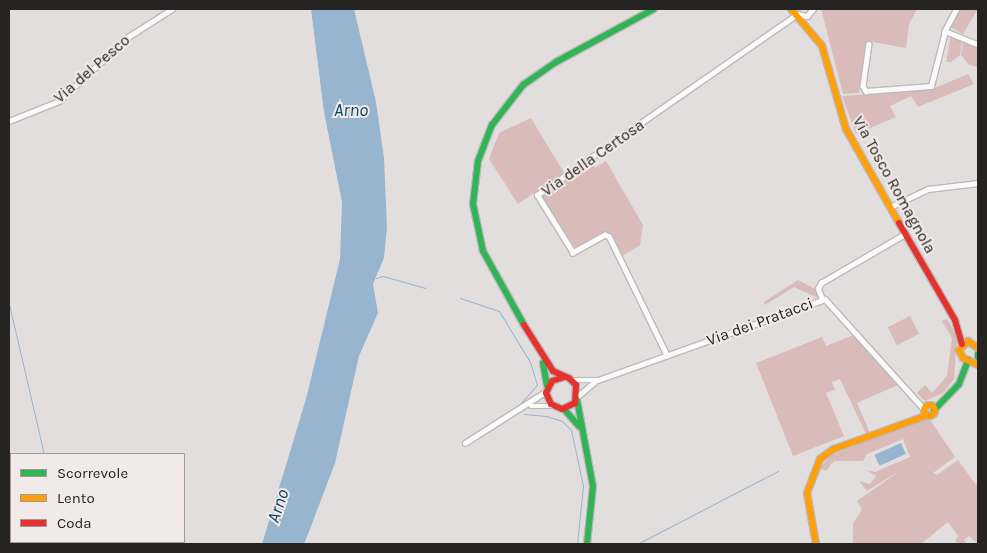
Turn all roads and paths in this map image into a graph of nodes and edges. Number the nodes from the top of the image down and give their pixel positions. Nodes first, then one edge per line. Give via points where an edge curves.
1 (172, 9) edge
2 (654, 9) edge
3 (791, 9) edge
4 (814, 9) edge
5 (956, 9) edge
6 (796, 11) edge
7 (944, 32) junction
8 (869, 44) dead end
9 (978, 44) edge
10 (9, 120) edge
11 (977, 184) edge
12 (890, 207) junction
13 (905, 234) junction
14 (822, 299) junction
15 (955, 320) junction
16 (534, 344) junction
17 (962, 344) junction
18 (976, 344) edge
19 (960, 354) junction
20 (978, 355) edge
21 (667, 356) junction
22 (969, 360) junction
23 (978, 366) edge
24 (566, 378) junction
25 (598, 380) junction
26 (956, 388) junction
27 (547, 389) junction
28 (577, 398) junction
29 (553, 406) junction
30 (525, 408) junction
31 (564, 409) junction
32 (927, 409) junction
33 (584, 436) junction
34 (465, 443) dead end
35 (816, 543) edge
36 (587, 544) edge

1 - 10 street, Via del Pesco via 128,37 59,100
2 - 16 main road via 556,62 527,82 499,113 480,152 473,197 478,238 494,276
3 - 6 main road, Via Tosco Romagnola
4 - 6 street via 807,16
5 - 7 street
6 - 12 main road, Via Tosco Romagnola via 824,48 846,129
6 - 21 street, Via della Certosa via 537,195 573,253 609,236
7 - 8 street via 934,81 928,87 865,90
7 - 9 street
11 - 12 street via 929,188
12 - 13 main road, Via Tosco Romagnola
13 - 14 street via 821,283 818,290
13 - 15 main road, Via Tosco Romagnola
14 - 21 street, Via dei Pratacci
14 - 32 street, Via dei Pratacci via 831,302
15 - 17 main road, Via Tosco Romagnola
15 - 18 main road, Via Tosco Romagnola
16 - 24 main road via 552,370
16 - 27 main road via 546,372
17 - 18 main road
17 - 19 main road
19 - 22 main road
19 - 26 main road
20 - 22 main road
21 - 25 street, Via dei Pratacci
22 - 23 main road
22 - 26 main road
24 - 25 street, Via dei Pratacci
24 - 27 main road via 554,379
24 - 28 main road via 576,385
25 - 28 street, Via dei Pratacci
26 - 32 main road
27 - 29 main road
27 - 30 street
28 - 31 main road
28 - 33 main road
29 - 30 street via 540,404
29 - 31 main road
30 - 34 street
31 - 33 main road
32 - 35 main road via 911,420 831,451 818,461 807,493
33 - 36 main road via 593,486

